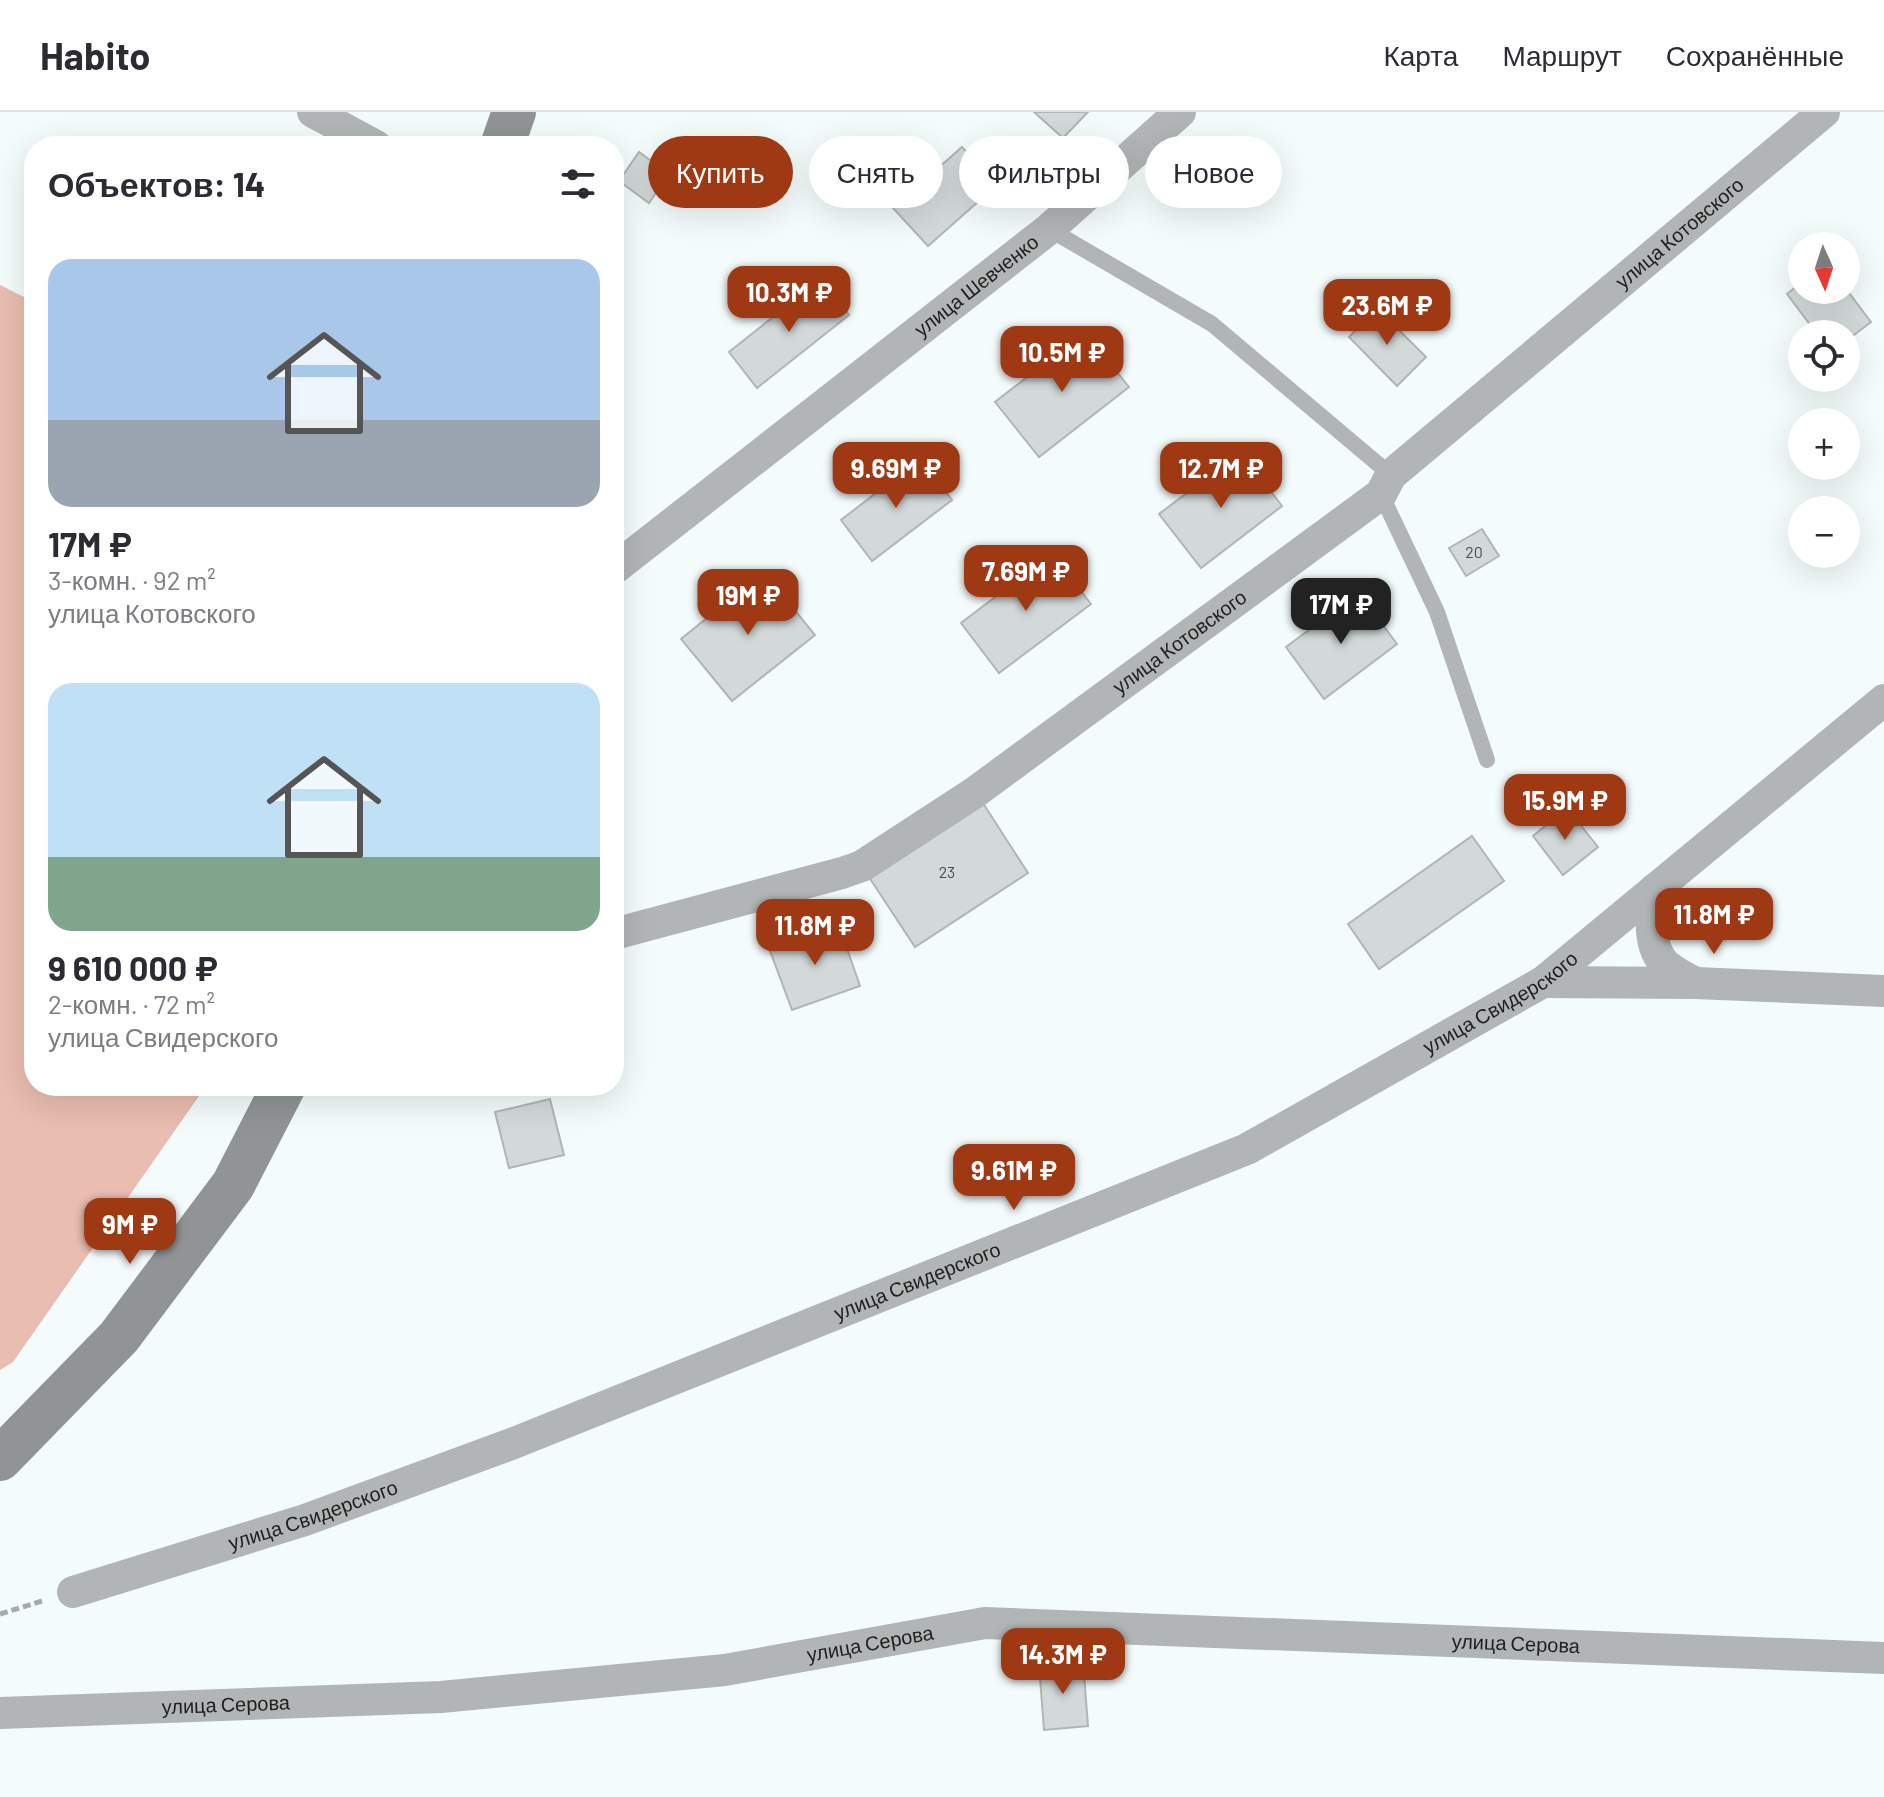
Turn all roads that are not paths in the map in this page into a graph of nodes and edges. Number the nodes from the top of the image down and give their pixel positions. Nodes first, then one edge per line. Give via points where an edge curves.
1 (313, 112) edge
2 (514, 112) edge
3 (1180, 112) edge
4 (1824, 112) edge
5 (357, 136) edge
6 (506, 136) edge
7 (1049, 229) junction
8 (1386, 484) junction
9 (624, 561) edge
10 (1884, 700) edge
11 (1487, 760) dead end
12 (1655, 889) junction
13 (624, 931) edge
14 (1543, 982) junction
15 (1695, 983) junction
16 (1884, 991) edge
17 (279, 1096) edge
18 (0, 1459) edge
19 (73, 1592) road end
20 (1884, 1658) edge
21 (0, 1713) edge

1 - 5 street
2 - 6 main road
3 - 7 street, улица Шевченко
4 - 8 street, улица Котовского
7 - 8 lane via 1212,324
7 - 9 street, улица Шевченко
8 - 11 lane
8 - 13 street, улица Котовского via 974,793 862,866
10 - 12 street, улица Свидерского
12 - 14 street, улица Свидерского
12 - 15 street via 1650,918 1656,947 1665,965
14 - 15 street
14 - 19 street, улица Свидерского via 1247,1149 514,1443 305,1520
15 - 16 street
17 - 18 main road via 233,1185 119,1337
20 - 21 street, улица Серова via 985,1623 725,1670 441,1697

